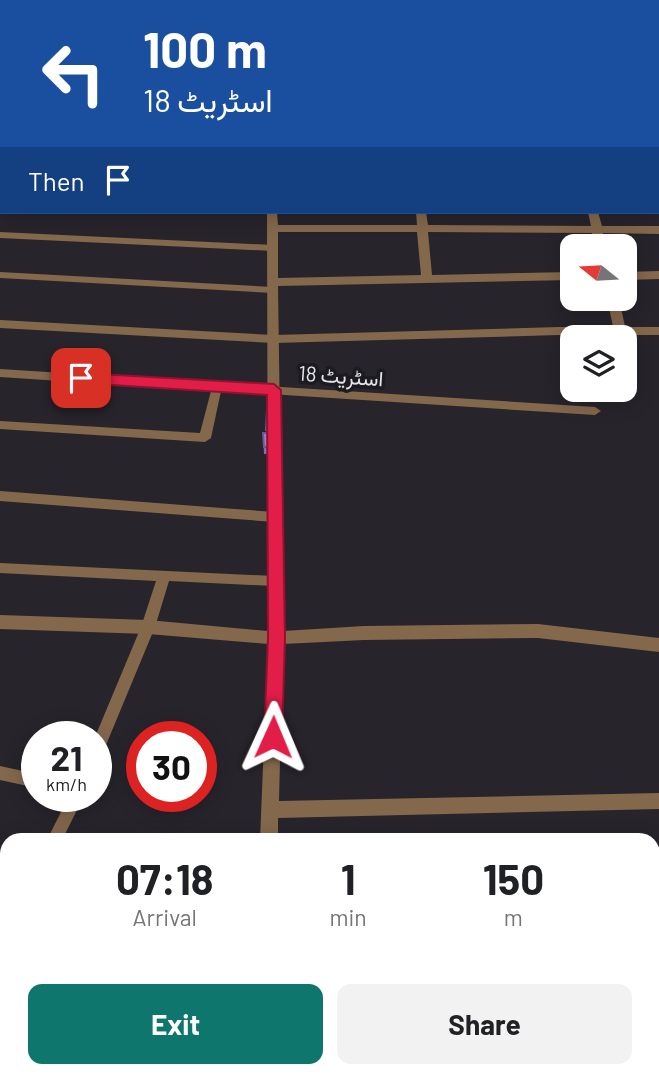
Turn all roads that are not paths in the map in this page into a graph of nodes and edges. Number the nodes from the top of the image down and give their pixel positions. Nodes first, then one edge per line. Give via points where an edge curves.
1 (272, 214) edge
2 (421, 214) edge
3 (593, 214) edge
4 (272, 228) junction
5 (424, 229) junction
6 (597, 230) junction
7 (659, 230) edge
8 (598, 234) edge
9 (0, 235) edge
10 (273, 248) junction
11 (0, 275) edge
12 (659, 275) edge
13 (560, 276) edge
14 (637, 276) edge
15 (427, 278) junction
16 (273, 286) junction
17 (0, 324) edge
18 (637, 331) edge
19 (659, 331) edge
20 (560, 332) edge
21 (274, 339) junction
22 (0, 373) edge
23 (217, 386) junction
24 (274, 390) junction
25 (595, 411) dead end
26 (0, 425) edge
27 (0, 496) edge
28 (274, 517) junction
29 (0, 568) edge
30 (164, 576) junction
31 (274, 581) junction
32 (0, 622) edge
33 (148, 627) junction
34 (276, 638) junction
35 (659, 645) edge
36 (109, 721) edge
37 (0, 773) edge
38 (21, 778) edge
39 (659, 801) edge
40 (271, 810) junction
41 (69, 812) edge
42 (58, 833) edge
43 (269, 833) edge

1 - 4 street
2 - 5 street
3 - 6 street
4 - 5 street
4 - 10 street
5 - 6 street
5 - 15 street
6 - 7 street
6 - 8 street
9 - 10 lane
10 - 16 street
11 - 16 lane
12 - 14 street
13 - 15 street
15 - 16 street
16 - 21 street
17 - 21 lane
18 - 19 lane
20 - 21 lane
21 - 24 street
22 - 23 lane, اسٹریٹ 18
23 - 24 lane, اسٹریٹ 18
23 - 26 lane via 205,438
24 - 25 lane, اسٹریٹ 18
24 - 28 street
27 - 28 lane
28 - 31 street
29 - 30 lane
30 - 31 lane
30 - 33 lane
31 - 34 street
32 - 33 street
33 - 34 street
33 - 36 lane
34 - 35 street via 538,631
34 - 40 street
37 - 38 lane
39 - 40 street
40 - 43 street
41 - 42 lane

